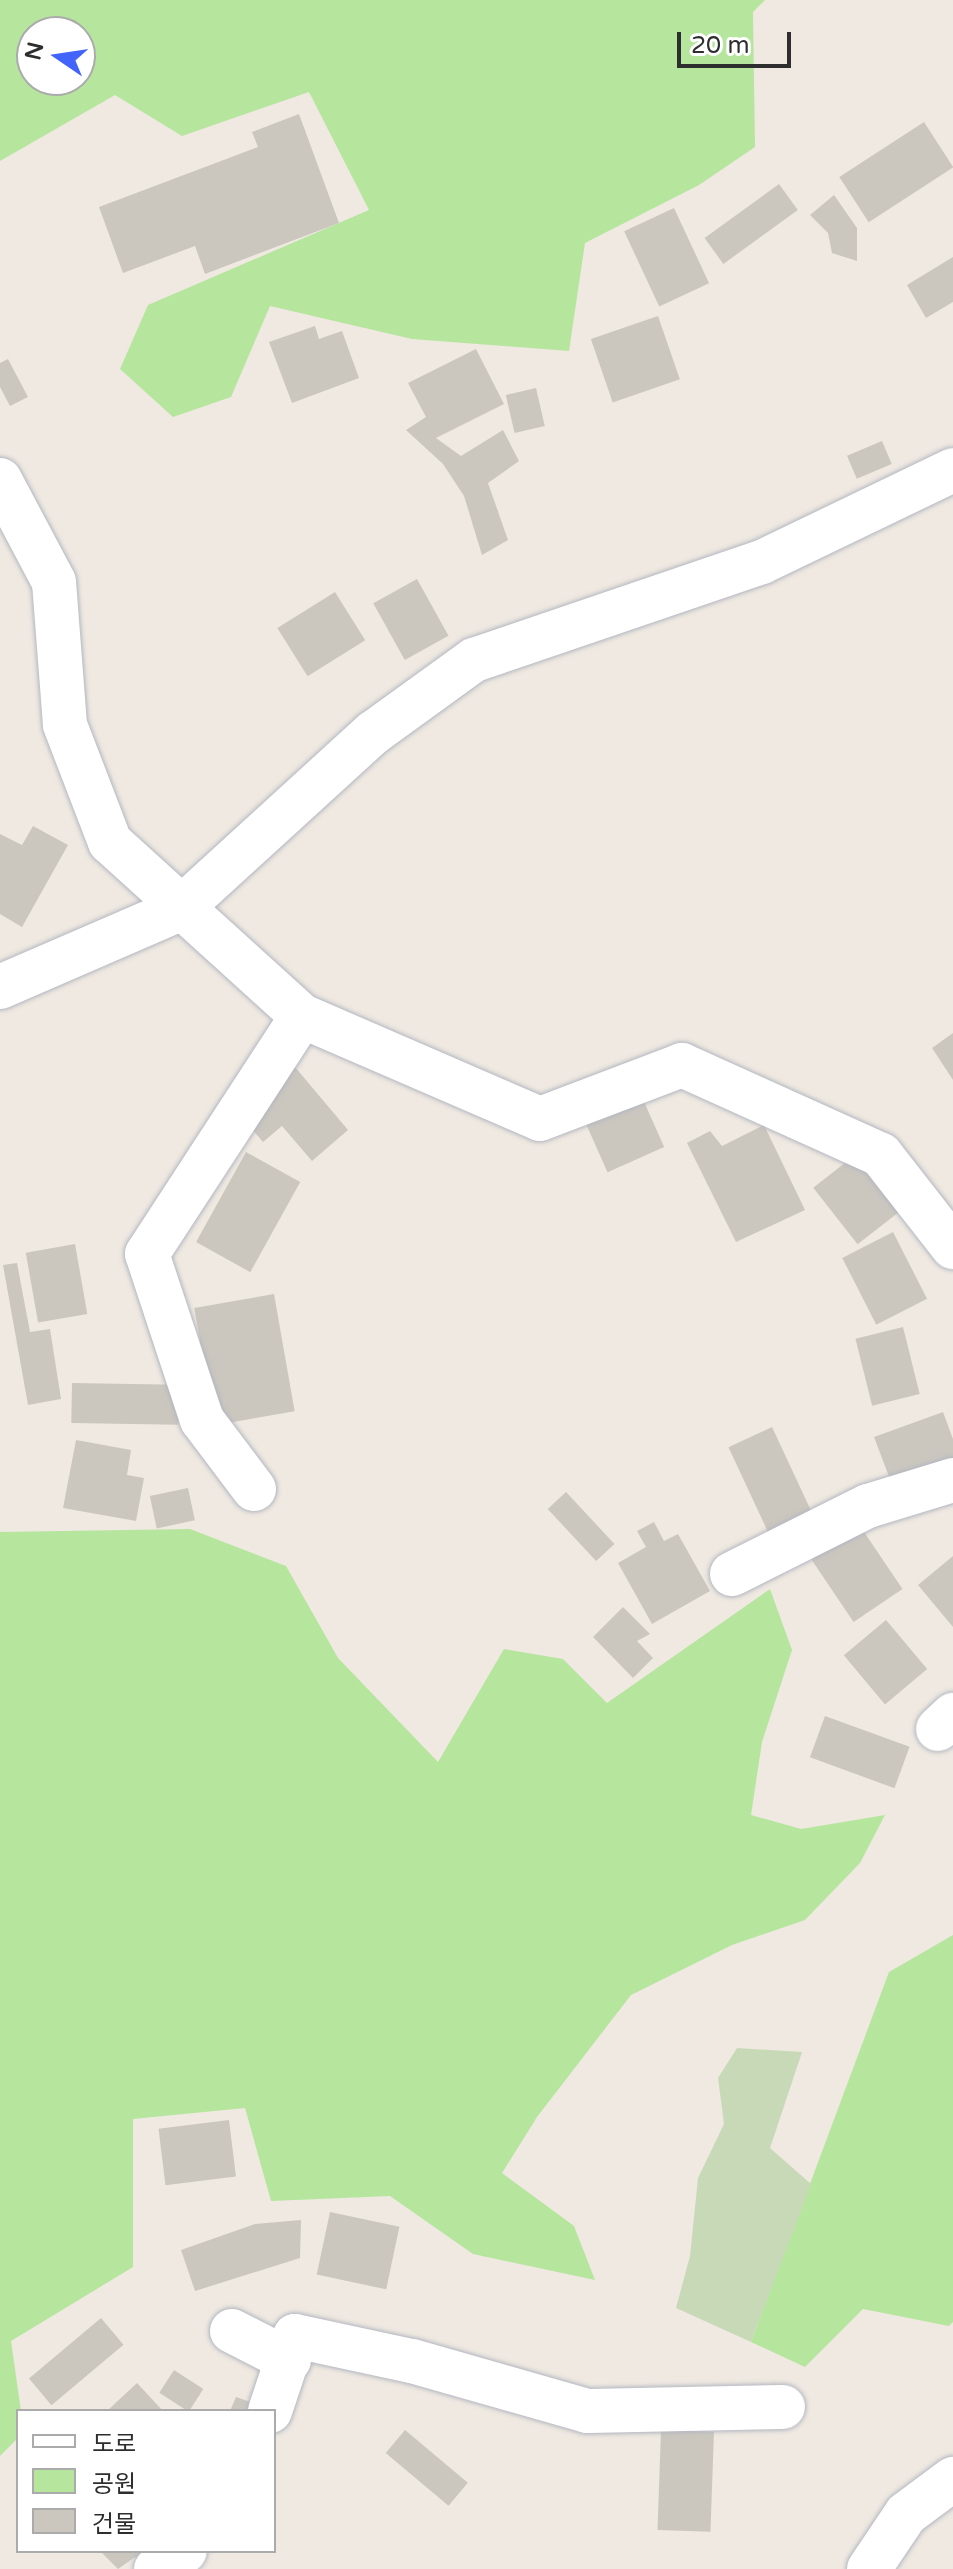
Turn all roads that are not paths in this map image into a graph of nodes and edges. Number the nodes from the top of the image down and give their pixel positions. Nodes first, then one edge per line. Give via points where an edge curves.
1 (953, 470) edge
2 (0, 480) edge
3 (180, 909) junction
4 (0, 987) edge
5 (302, 1016) junction
6 (953, 1247) edge
7 (953, 1480) edge
8 (254, 1489) dead end
9 (732, 1574) dead end
10 (232, 2331) dead end
11 (289, 2360) junction
12 (783, 2407) dead end
13 (271, 2409) edge
14 (953, 2479) edge
15 (182, 2553) edge
16 (156, 2569) edge
17 (869, 2569) edge

1 - 3 street via 762,562 474,660 373,733
2 - 3 street via 54,582 65,725 110,842
3 - 4 street
3 - 5 street
5 - 6 street via 540,1119 682,1065 881,1155
5 - 8 street via 147,1254 202,1420
7 - 9 street via 868,1506
10 - 11 street
11 - 12 street via 295,2336 412,2361 587,2411
11 - 13 street
14 - 17 street via 906,2514
15 - 16 street

